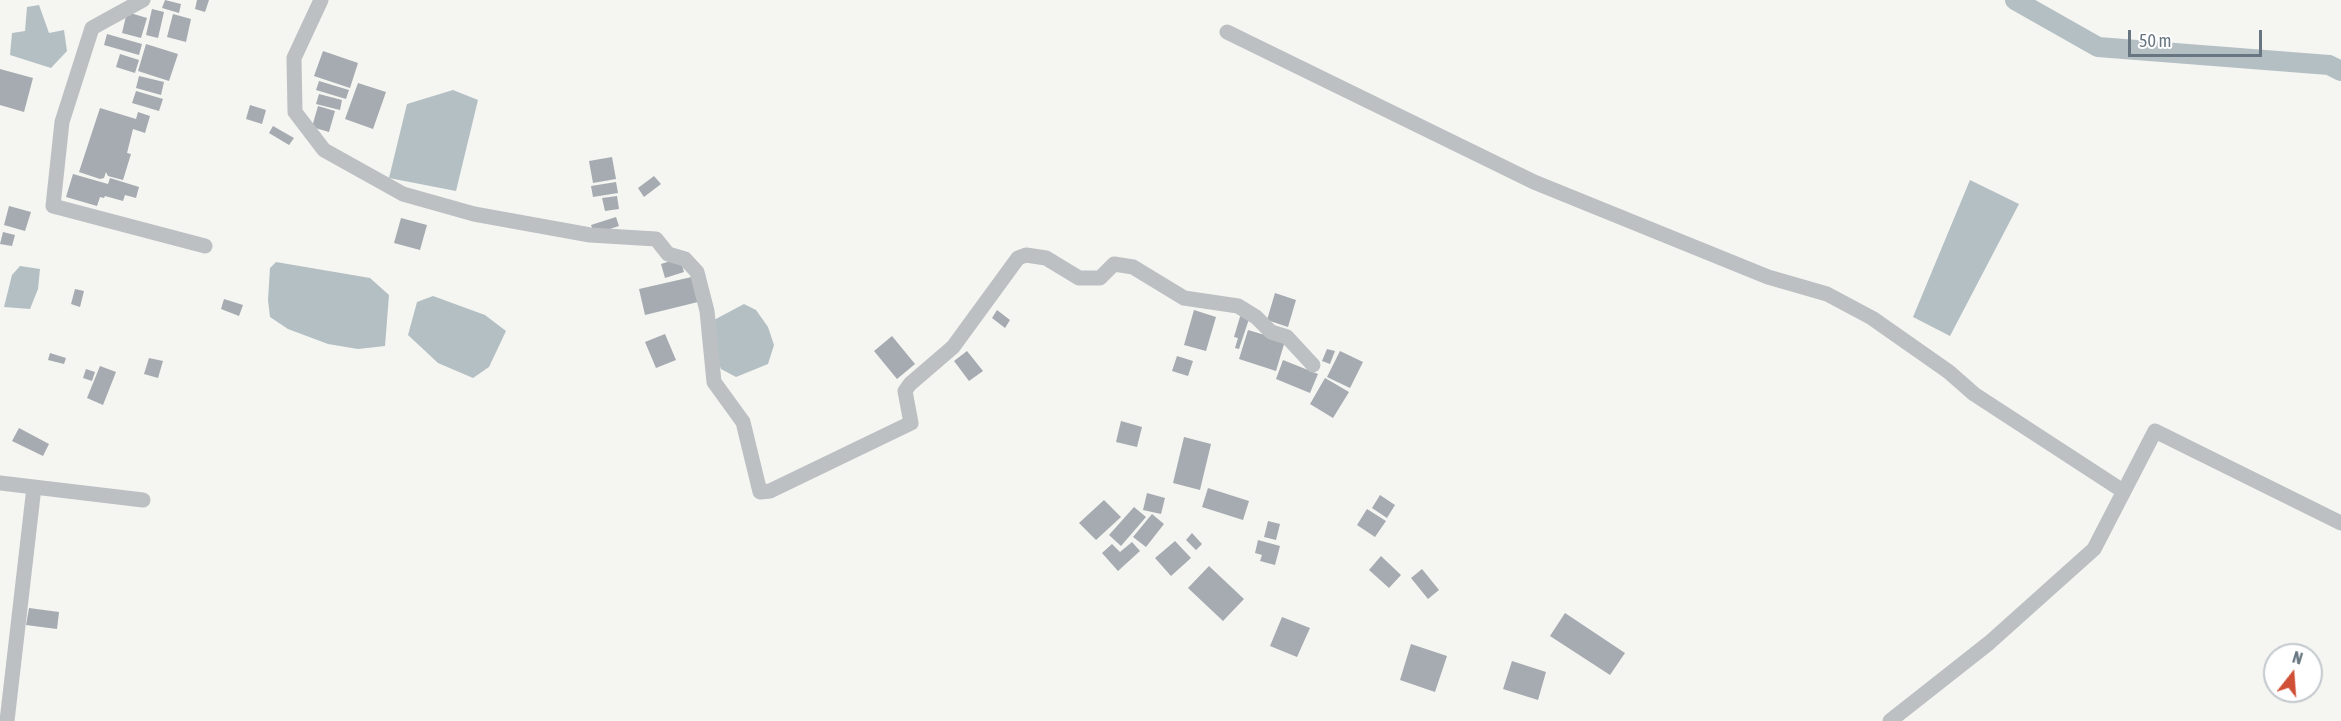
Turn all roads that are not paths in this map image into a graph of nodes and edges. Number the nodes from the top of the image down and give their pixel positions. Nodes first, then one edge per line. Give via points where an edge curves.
1 (143, 0) edge
2 (321, 0) edge
3 (1227, 32) dead end
4 (205, 246) dead end
5 (1313, 366) dead end
6 (0, 483) edge
7 (34, 487) junction
8 (2123, 491) junction
9 (143, 500) dead end
10 (2341, 523) edge
11 (7, 721) edge
12 (1890, 721) edge

1 - 4 street via 92,28 62,122 53,206
2 - 5 street via 294,58 295,112 324,150 403,195 590,235 656,239 668,254 685,259 697,272 714,382 743,422 760,492 770,491 911,423 905,391 953,347 1018,258 1026,255 1046,258 1079,278 1100,278 1114,264 1133,267 1184,298 1238,306 1270,332 1287,337
3 - 8 street via 1534,182 1768,277 1827,294 1872,318 1974,394
6 - 7 street
7 - 9 street
7 - 11 street
8 - 10 street via 2155,431
8 - 12 street via 2094,549 1989,643

